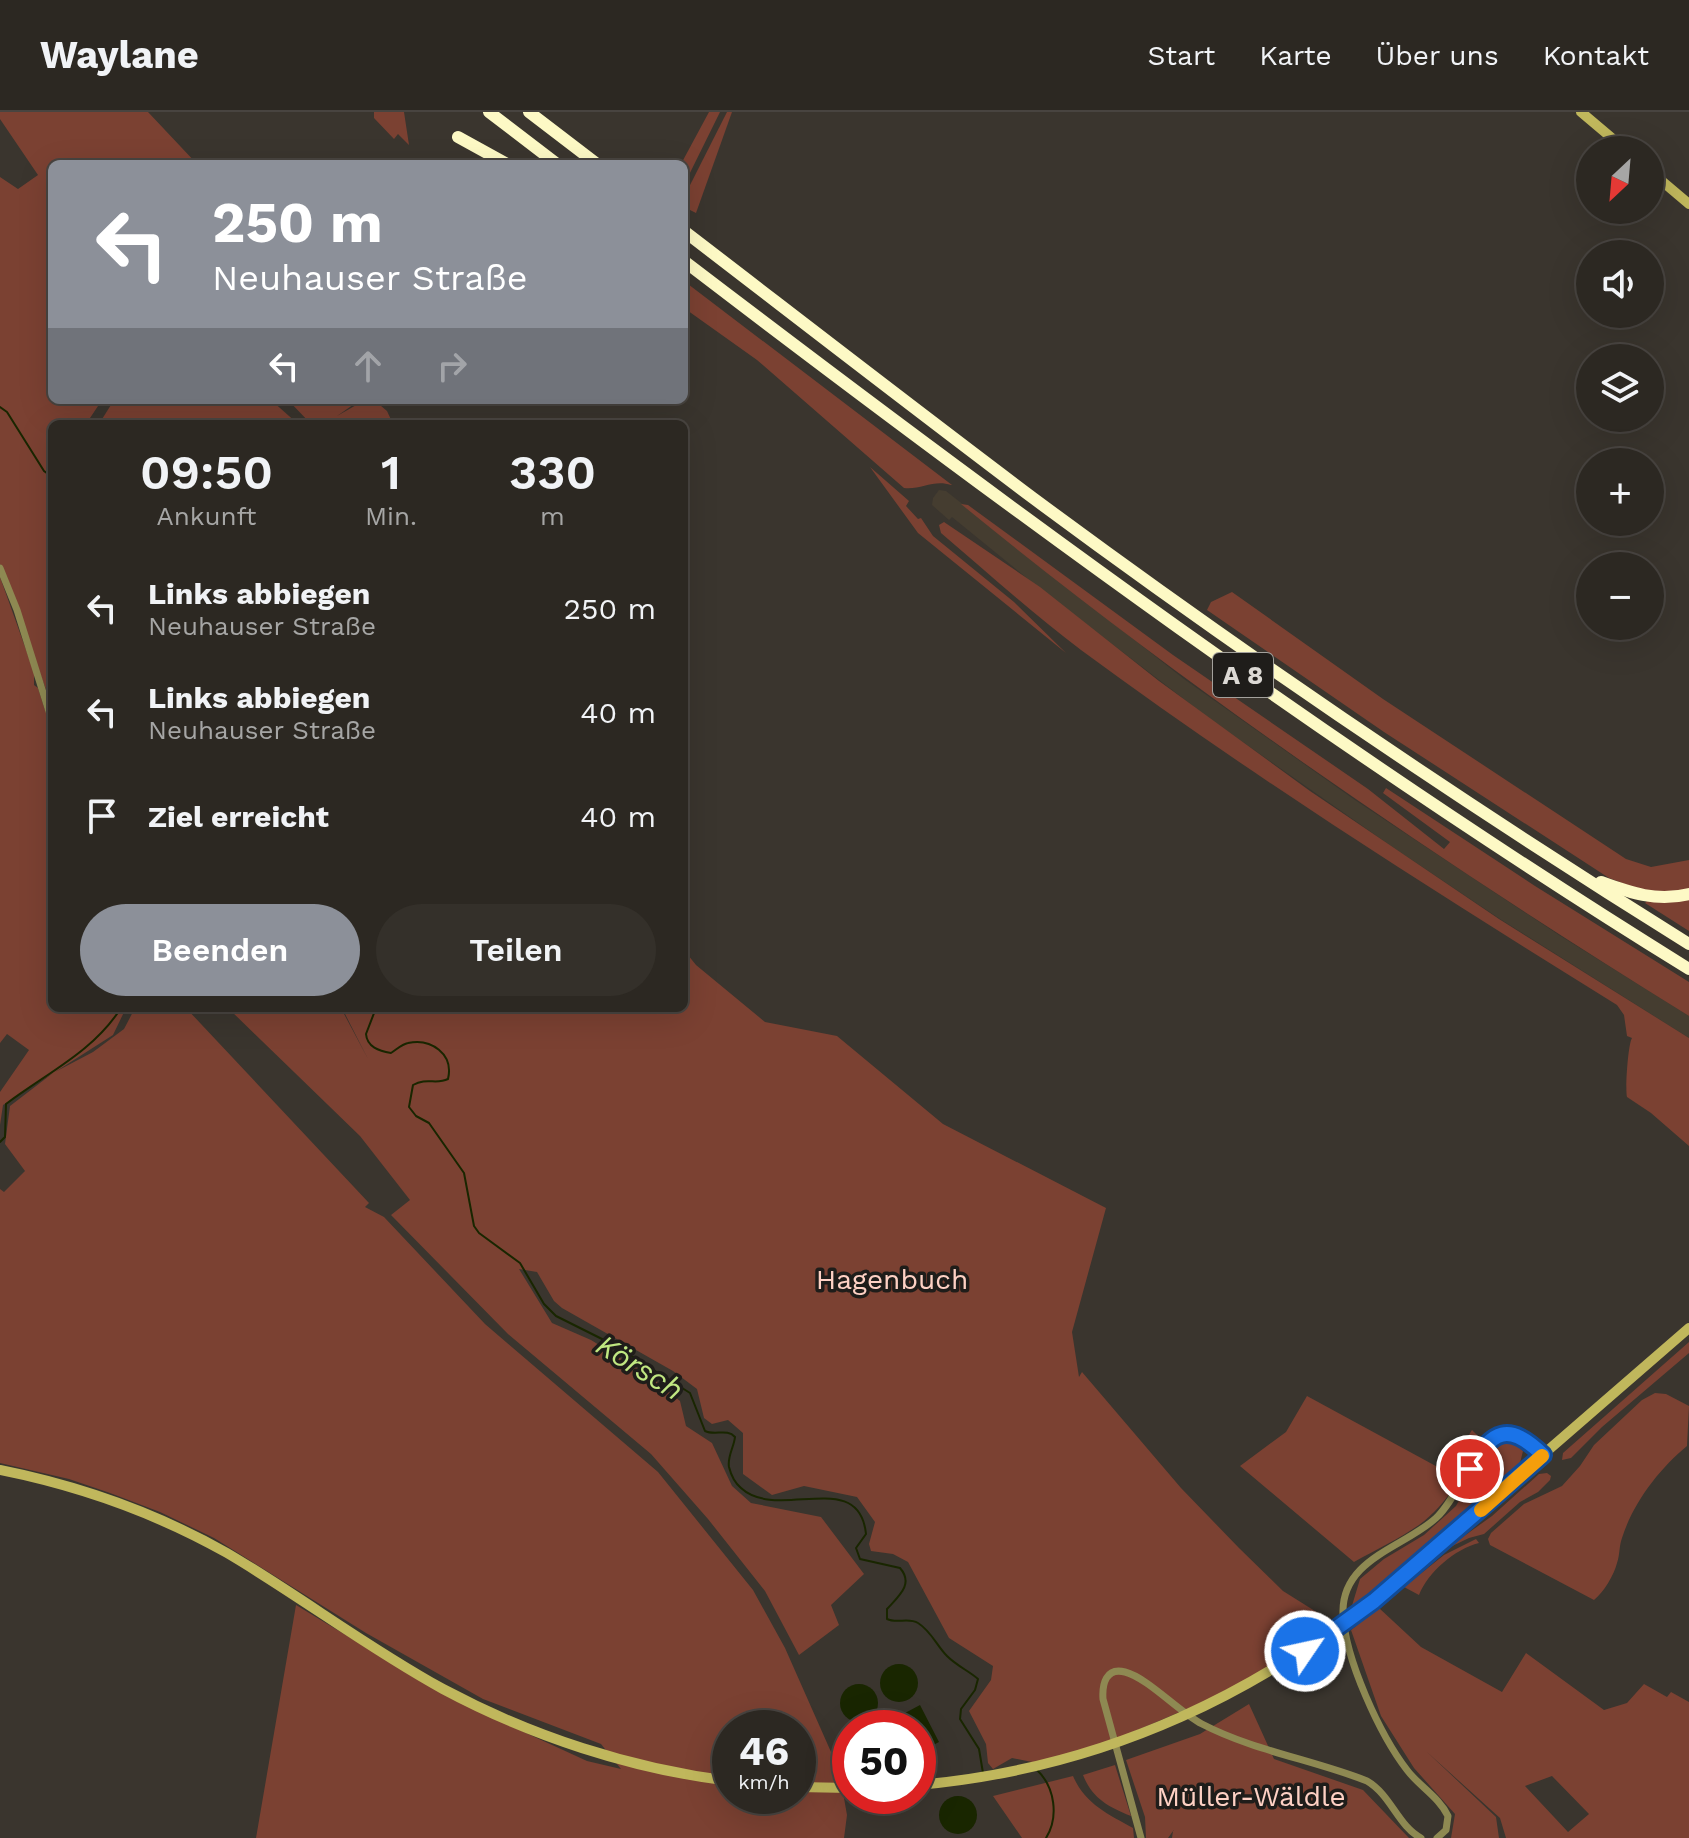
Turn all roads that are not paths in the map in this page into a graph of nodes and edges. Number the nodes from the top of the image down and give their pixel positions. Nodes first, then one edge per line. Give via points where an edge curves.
1 (489, 112) edge
2 (529, 112) edge
3 (1581, 112) edge
4 (1609, 136) edge
5 (458, 137) dead end
6 (500, 160) edge
7 (552, 160) edge
8 (592, 160) edge
9 (1664, 183) edge
10 (1689, 204) edge
11 (688, 234) edge
12 (688, 265) edge
13 (0, 568) edge
14 (48, 708) edge
15 (1579, 874) junction
16 (1689, 894) edge
17 (1689, 944) edge
18 (1689, 969) edge
19 (1689, 1328) edge
20 (1543, 1455) junction
21 (0, 1470) edge
22 (712, 1778) edge
23 (936, 1782) edge
24 (1141, 1838) edge
25 (1421, 1838) edge
26 (1437, 1838) edge

1 - 7 highway
2 - 8 highway
3 - 4 main road
5 - 6 highway
9 - 10 main road
11 - 15 highway, A 8 via 1136,573
12 - 18 highway, A 8 via 1071,553 1255,684
13 - 14 street
15 - 16 highway via 1646,897
15 - 17 highway, A 8
19 - 20 main road
20 - 23 main road, bridge via 1355,1616 1256,1680 1106,1747 1041,1765
20 - 26 street via 1518,1435 1489,1440 1440,1515 1364,1565 1346,1593 1346,1635 1376,1717 1402,1764 1448,1816 1446,1830
21 - 22 main road via 86,1491 189,1534 412,1672 478,1706 632,1762
24 - 25 street via 1103,1699 1104,1681 1116,1671 1133,1675 1201,1724 1367,1781 1383,1792

